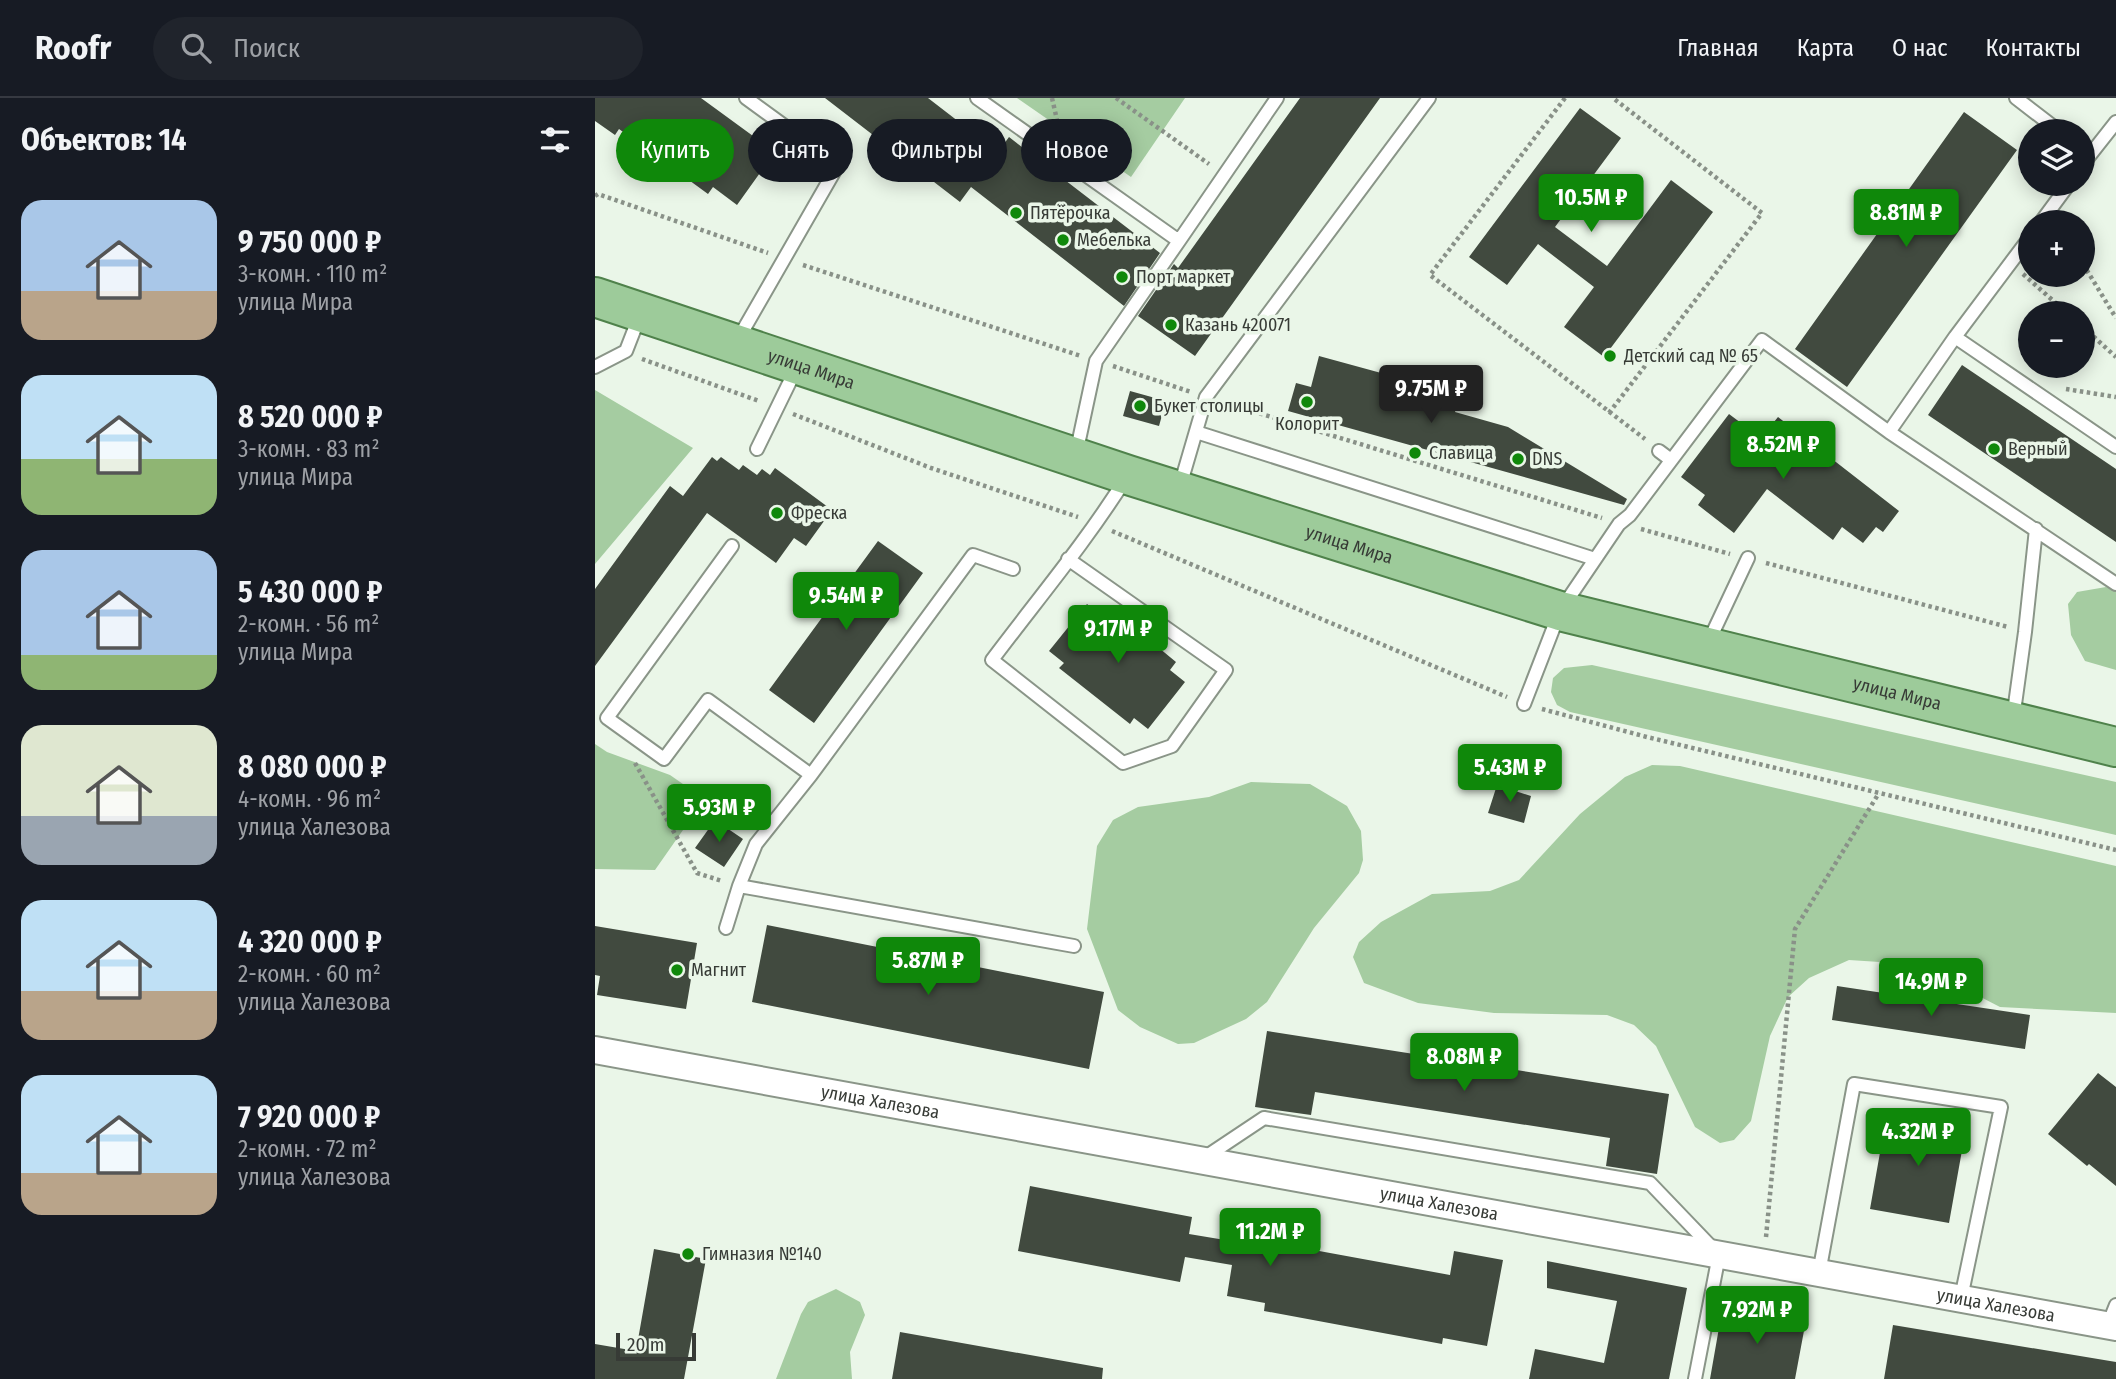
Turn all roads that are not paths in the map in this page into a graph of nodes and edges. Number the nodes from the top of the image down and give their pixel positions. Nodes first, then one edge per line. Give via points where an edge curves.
1 (746, 98) edge
2 (977, 98) edge
3 (1277, 98) edge
4 (1429, 98) edge
5 (2016, 98) edge
6 (2043, 119) edge
7 (2116, 122) edge
8 (2095, 146) edge
9 (1179, 241) junction
10 (2018, 253) edge
11 (595, 297) edge
12 (641, 312) junction
13 (1955, 338) junction
14 (735, 345) junction
15 (798, 365) junction
16 (595, 367) edge
17 (1196, 432) junction
18 (1889, 432) junction
19 (2116, 447) edge
20 (757, 449) dead end
21 (1660, 450) road end
22 (1075, 458) junction
23 (1671, 460) junction
24 (1128, 475) junction
25 (1179, 491) junction
26 (2036, 529) junction
27 (732, 546) dead end
28 (1748, 558) road end
29 (1068, 559) junction
30 (1595, 559) junction
31 (1013, 569) dead end
32 (2116, 584) edge
33 (1560, 611) junction
34 (1706, 648) junction
35 (1524, 704) road end
36 (2012, 723) junction
37 (2116, 747) edge
38 (811, 775) junction
39 (740, 886) junction
40 (726, 928) dead end
41 (1074, 946) dead end
42 (595, 1050) edge
43 (1200, 1160) junction
44 (1719, 1255) junction
45 (1819, 1273) junction
46 (1961, 1298) junction
47 (2113, 1319) edge
48 (1695, 1379) edge

1 - 14 lane via 838,165
2 - 9 lane
3 - 9 lane
4 - 17 lane via 1206,397
5 - 6 lane
7 - 8 lane
9 - 22 lane via 1096,360
10 - 13 lane
11 - 12 main road, улица Мира
12 - 14 main road, улица Мира
12 - 16 lane via 626,351
13 - 18 lane
13 - 19 lane
14 - 15 main road, улица Мира
15 - 20 lane
15 - 22 main road, улица Мира
17 - 25 lane
17 - 30 lane
18 - 23 lane via 1762,340
18 - 26 lane
21 - 23 lane
22 - 24 main road, улица Мира
23 - 30 lane
24 - 25 main road, улица Мира
24 - 29 lane via 1097,525
25 - 33 main road, улица Мира
26 - 32 lane
26 - 36 lane
27 - 38 lane via 607,718 664,759 708,700
28 - 34 lane
29 - 29 lane via 1226,670 1172,746 1123,763 992,660
30 - 33 lane
31 - 38 lane via 973,555
33 - 34 main road, улица Мира
33 - 35 lane
34 - 36 main road, улица Мира
36 - 37 main road, улица Мира
38 - 39 lane via 757,844
39 - 40 lane
39 - 41 lane
42 - 43 street, улица Халезова
43 - 44 street, улица Халезова
43 - 44 lane via 1264,1118 1650,1183
44 - 45 street, улица Халезова
44 - 48 lane
45 - 46 street, улица Халезова
45 - 46 lane via 1854,1084 2001,1107
46 - 47 street, улица Халезова

